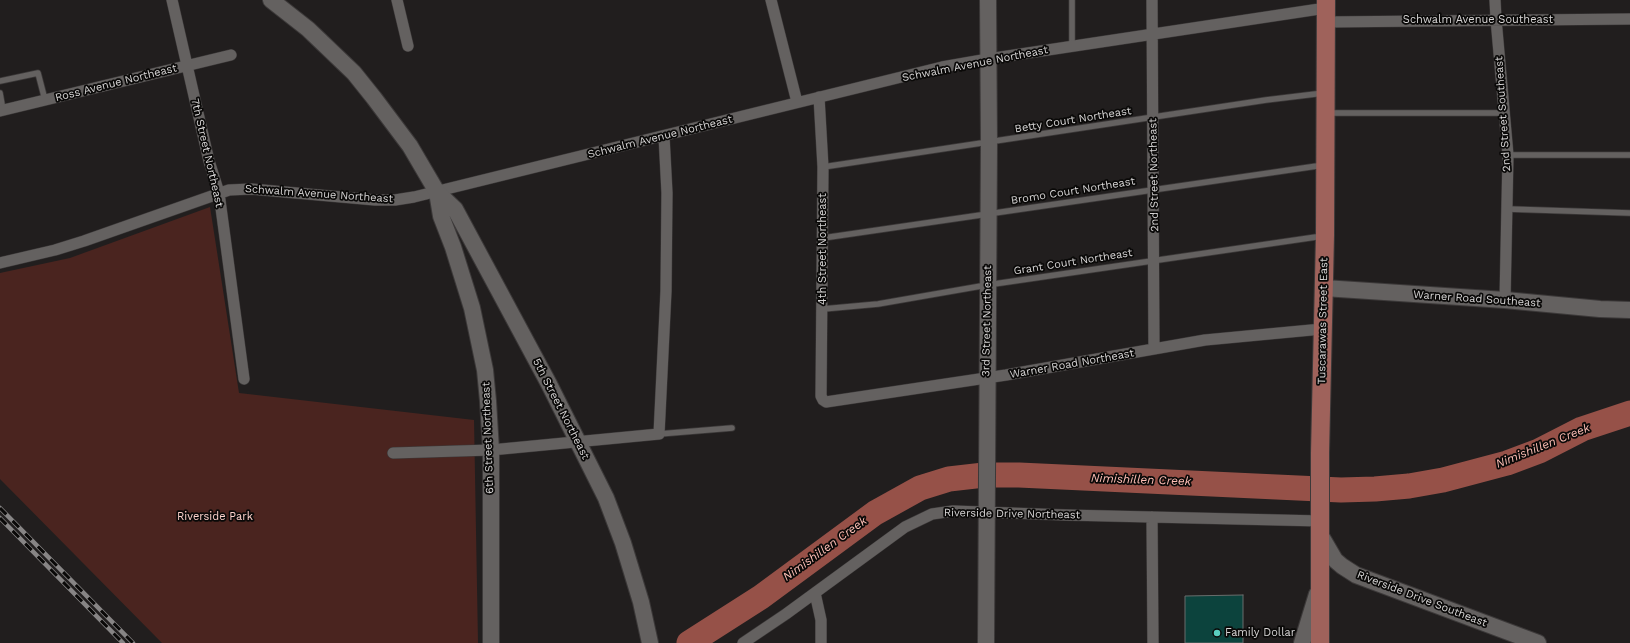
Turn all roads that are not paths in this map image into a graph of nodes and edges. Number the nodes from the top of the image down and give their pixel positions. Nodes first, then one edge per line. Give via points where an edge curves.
1 (172, 0) edge
2 (271, 0) edge
3 (397, 0) edge
4 (771, 0) edge
5 (988, 0) edge
6 (1072, 0) edge
7 (1152, 0) edge
8 (1495, 0) edge
9 (1326, 10) edge
10 (1496, 19) junction
11 (1630, 19) edge
12 (1152, 34) junction
13 (408, 46) dead end
14 (1072, 46) junction
15 (231, 55) dead end
16 (988, 59) junction
17 (187, 66) junction
18 (0, 81) edge
19 (0, 93) edge
20 (1326, 93) junction
21 (819, 97) junction
22 (45, 100) junction
23 (797, 102) junction
24 (2, 110) edge
25 (1326, 113) junction
26 (1504, 113) junction
27 (1153, 118) junction
28 (664, 136) junction
29 (989, 143) junction
30 (1508, 155) junction
31 (1630, 155) edge
32 (1326, 165) junction
33 (823, 167) junction
34 (1154, 189) junction
35 (437, 192) junction
36 (218, 193) junction
37 (1507, 209) junction
38 (1630, 213) edge
39 (988, 214) junction
40 (1325, 235) junction
41 (823, 238) junction
42 (1155, 260) junction
43 (0, 263) edge
44 (987, 285) junction
45 (1324, 288) junction
46 (1504, 300) junction
47 (823, 309) junction
48 (1630, 310) edge
49 (1322, 329) junction
50 (1154, 349) junction
51 (986, 378) junction
52 (244, 379) dead end
53 (823, 400) joint
54 (732, 428) dead end
55 (659, 434) junction
56 (578, 441) junction
57 (491, 450) junction
58 (394, 453) dead end
59 (986, 507) junction
60 (1152, 517) junction
61 (1321, 522) junction
62 (1321, 577) junction
63 (815, 593) junction
64 (649, 636) edge
65 (491, 643) edge
66 (743, 643) edge
67 (822, 643) edge
68 (986, 643) edge
69 (1153, 643) edge
70 (1302, 643) edge
71 (1320, 643) edge
72 (1538, 643) edge

1 - 17 street, 7th Street Northeast
2 - 35 street via 308,29 354,73 410,146
3 - 13 street
4 - 23 street
5 - 16 street, 3rd Street Northeast
6 - 14 lane
7 - 12 street, 2nd Street Northeast
8 - 10 street, 2nd Street Southeast
9 - 10 street, Schwalm Avenue Southeast
9 - 12 street, Schwalm Avenue Northeast
9 - 20 main road, Tuscarawas Street East
10 - 11 street, Schwalm Avenue Southeast
10 - 26 street, 2nd Street Southeast
12 - 14 street, Schwalm Avenue Northeast
12 - 27 street, 2nd Street Northeast
14 - 16 street, Schwalm Avenue Northeast
15 - 17 street, Ross Avenue Northeast
16 - 21 street, Schwalm Avenue Northeast via 942,67
16 - 29 street, 3rd Street Northeast
17 - 22 street, Ross Avenue Northeast
17 - 36 street, 7th Street Northeast
18 - 22 lane via 38,73
19 - 24 lane
20 - 25 main road, Tuscarawas Street East
20 - 27 lane, Betty Court Northeast
21 - 23 street, Schwalm Avenue Northeast
21 - 33 street, 4th Street Northeast
22 - 24 street, Ross Avenue Northeast
23 - 28 street, Schwalm Avenue Northeast
25 - 26 lane
25 - 32 main road, Tuscarawas Street East
26 - 30 street, 2nd Street Southeast
27 - 29 lane, Betty Court Northeast
27 - 34 street, 2nd Street Northeast
28 - 35 street, Schwalm Avenue Northeast
28 - 55 street via 667,193 666,291
29 - 33 lane, Betty Court Northeast
29 - 39 street, 3rd Street Northeast
30 - 31 lane
30 - 37 street, 2nd Street Southeast
32 - 34 lane, Bromo Court Northeast
32 - 40 main road, Tuscarawas Street East
33 - 41 street, 4th Street Northeast
34 - 39 lane, Bromo Court Northeast
34 - 42 street, 2nd Street Northeast
35 - 36 street, Schwalm Avenue Northeast via 396,200 251,188
35 - 56 street, 5th Street Northeast via 455,209
35 - 57 street, 6th Street Northeast via 441,216 463,278 479,339 488,401
36 - 43 street, Schwalm Avenue Northeast via 69,246
36 - 52 street, 7th Street Northeast
37 - 38 lane
37 - 46 street, 2nd Street Southeast
39 - 41 lane, Bromo Court Northeast
39 - 44 street, 3rd Street Northeast
40 - 42 lane, Grant Court Northeast
40 - 45 main road, Tuscarawas Street East
41 - 47 street, 4th Street Northeast
42 - 44 lane, Grant Court Northeast
42 - 50 street, 2nd Street Northeast
44 - 47 lane, Grant Court Northeast via 878,304
44 - 51 street, 3rd Street Northeast
45 - 46 street, Warner Road Southeast
45 - 49 main road, Tuscarawas Street East
46 - 48 street, Warner Road Southeast
47 - 53 street, 4th Street Northeast
49 - 50 street, Warner Road Northeast via 1205,340
49 - 61 main road, Tuscarawas Street East
50 - 51 street, Warner Road Northeast
51 - 53 street, Warner Road Northeast via 826,402
51 - 59 street, 3rd Street Northeast
54 - 55 lane
55 - 56 street
56 - 57 street
56 - 64 street, 5th Street Northeast via 616,522
57 - 58 street
57 - 65 street, 6th Street Northeast
59 - 60 street, Riverside Drive Northeast
59 - 63 street, Riverside Drive Northeast via 932,514 914,522
59 - 68 street, 3rd Street Northeast
60 - 61 street, Riverside Drive Northeast
60 - 69 street
61 - 62 main road, Tuscarawas Street East
61 - 72 street, Riverside Drive Southeast via 1335,560 1356,575
62 - 70 street
62 - 71 main road, Tuscarawas Street East
63 - 66 street, Riverside Drive Northeast
63 - 67 street via 821,620

